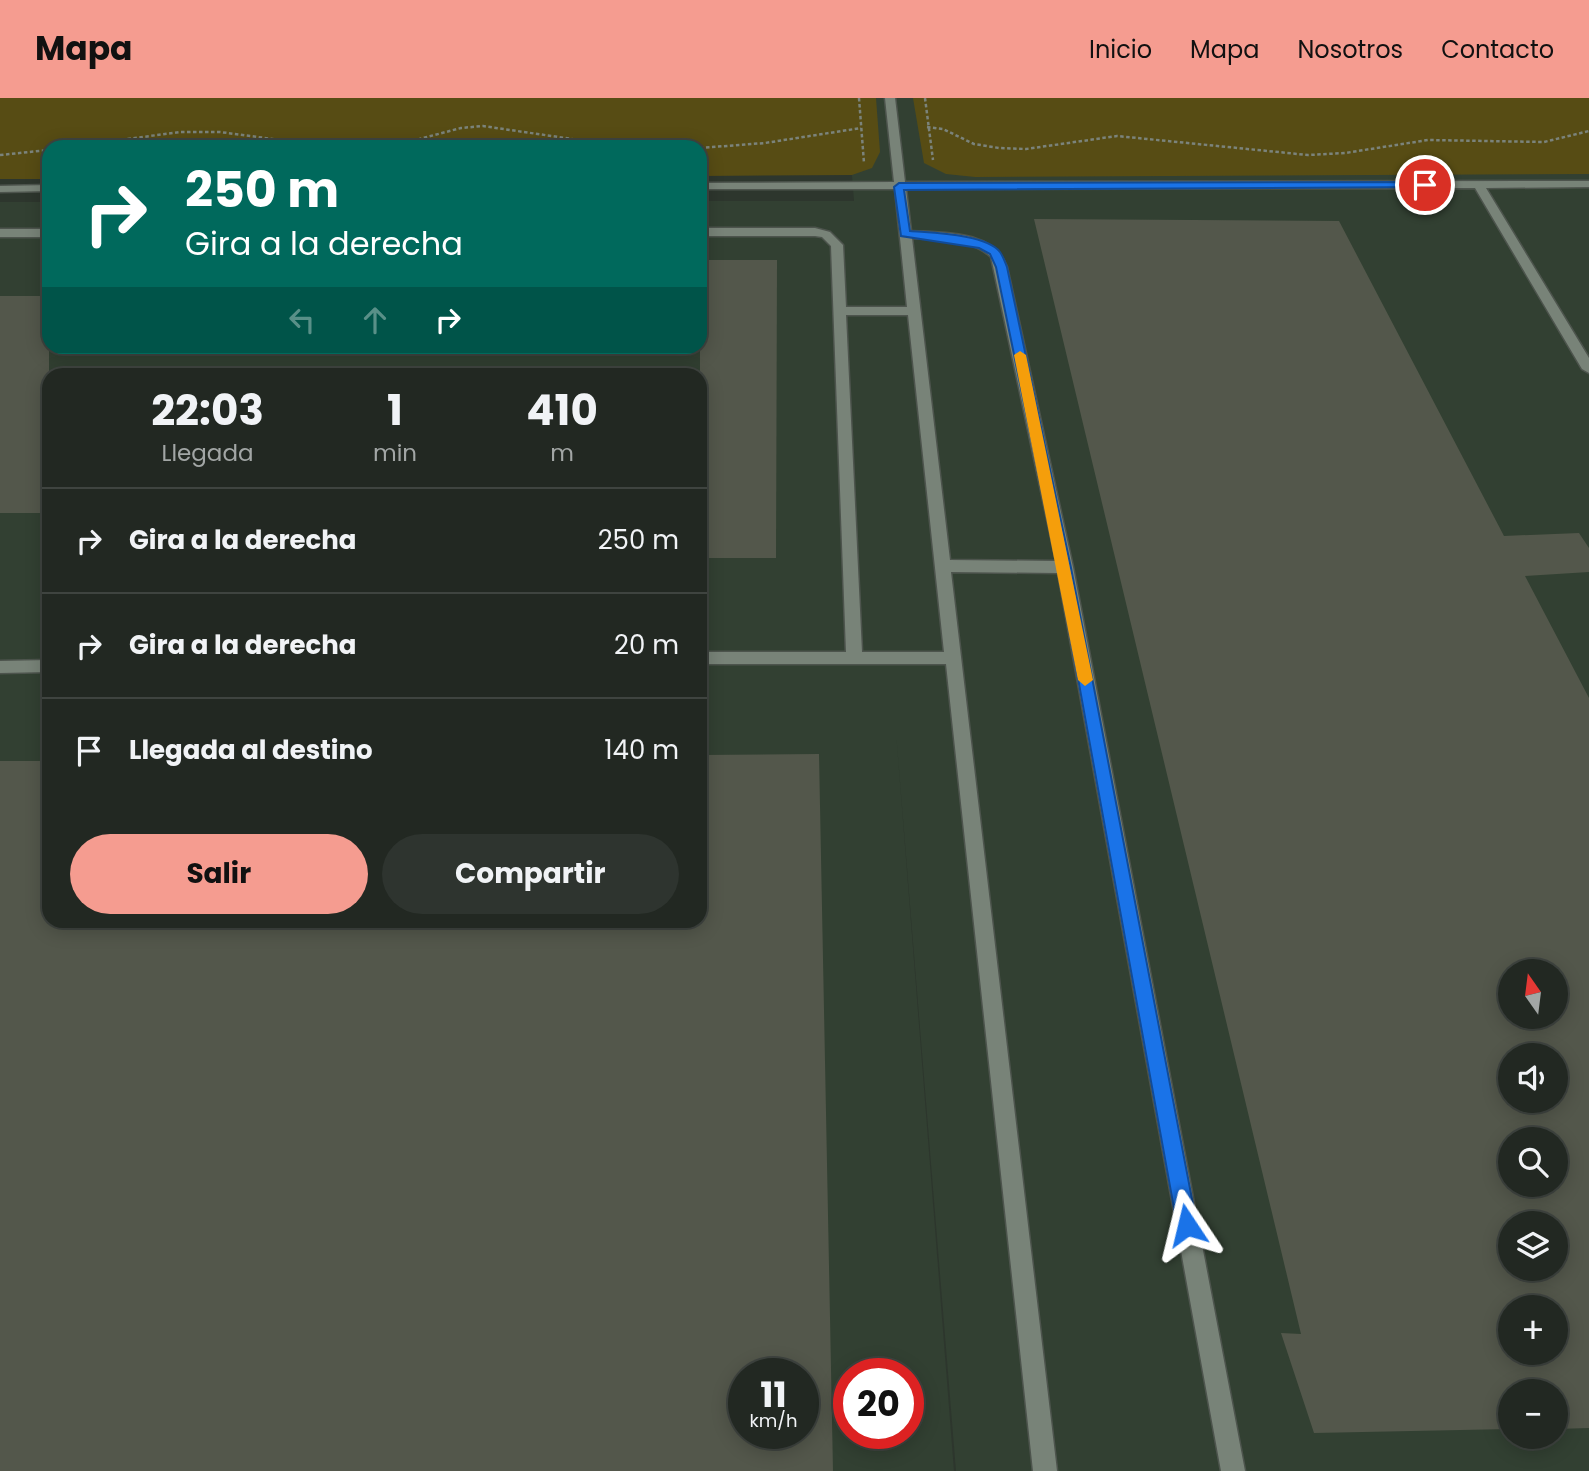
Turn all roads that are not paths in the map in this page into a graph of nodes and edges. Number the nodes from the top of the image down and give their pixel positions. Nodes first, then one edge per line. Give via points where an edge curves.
1 (890, 98) edge
2 (1589, 184) edge
3 (1479, 185) junction
4 (707, 186) edge
5 (899, 187) junction
6 (42, 188) edge
7 (0, 189) edge
8 (707, 232) edge
9 (0, 233) edge
10 (42, 233) edge
11 (905, 234) junction
12 (841, 311) junction
13 (913, 311) junction
14 (1589, 369) edge
15 (942, 566) junction
16 (1065, 568) junction
17 (854, 656) junction
18 (953, 657) junction
19 (707, 658) edge
20 (42, 666) edge
21 (0, 667) edge
22 (1045, 1471) edge
23 (1233, 1471) edge

1 - 5 street
2 - 3 street
3 - 5 street
3 - 14 street
4 - 5 street
5 - 11 street
6 - 7 street
8 - 12 street via 826,234 836,245
9 - 10 street
11 - 13 street
11 - 16 street via 964,240 995,252
12 - 13 street
12 - 17 street
13 - 15 street
15 - 16 street
15 - 18 street
16 - 23 street
17 - 18 street
17 - 19 street
18 - 22 street
20 - 21 street

